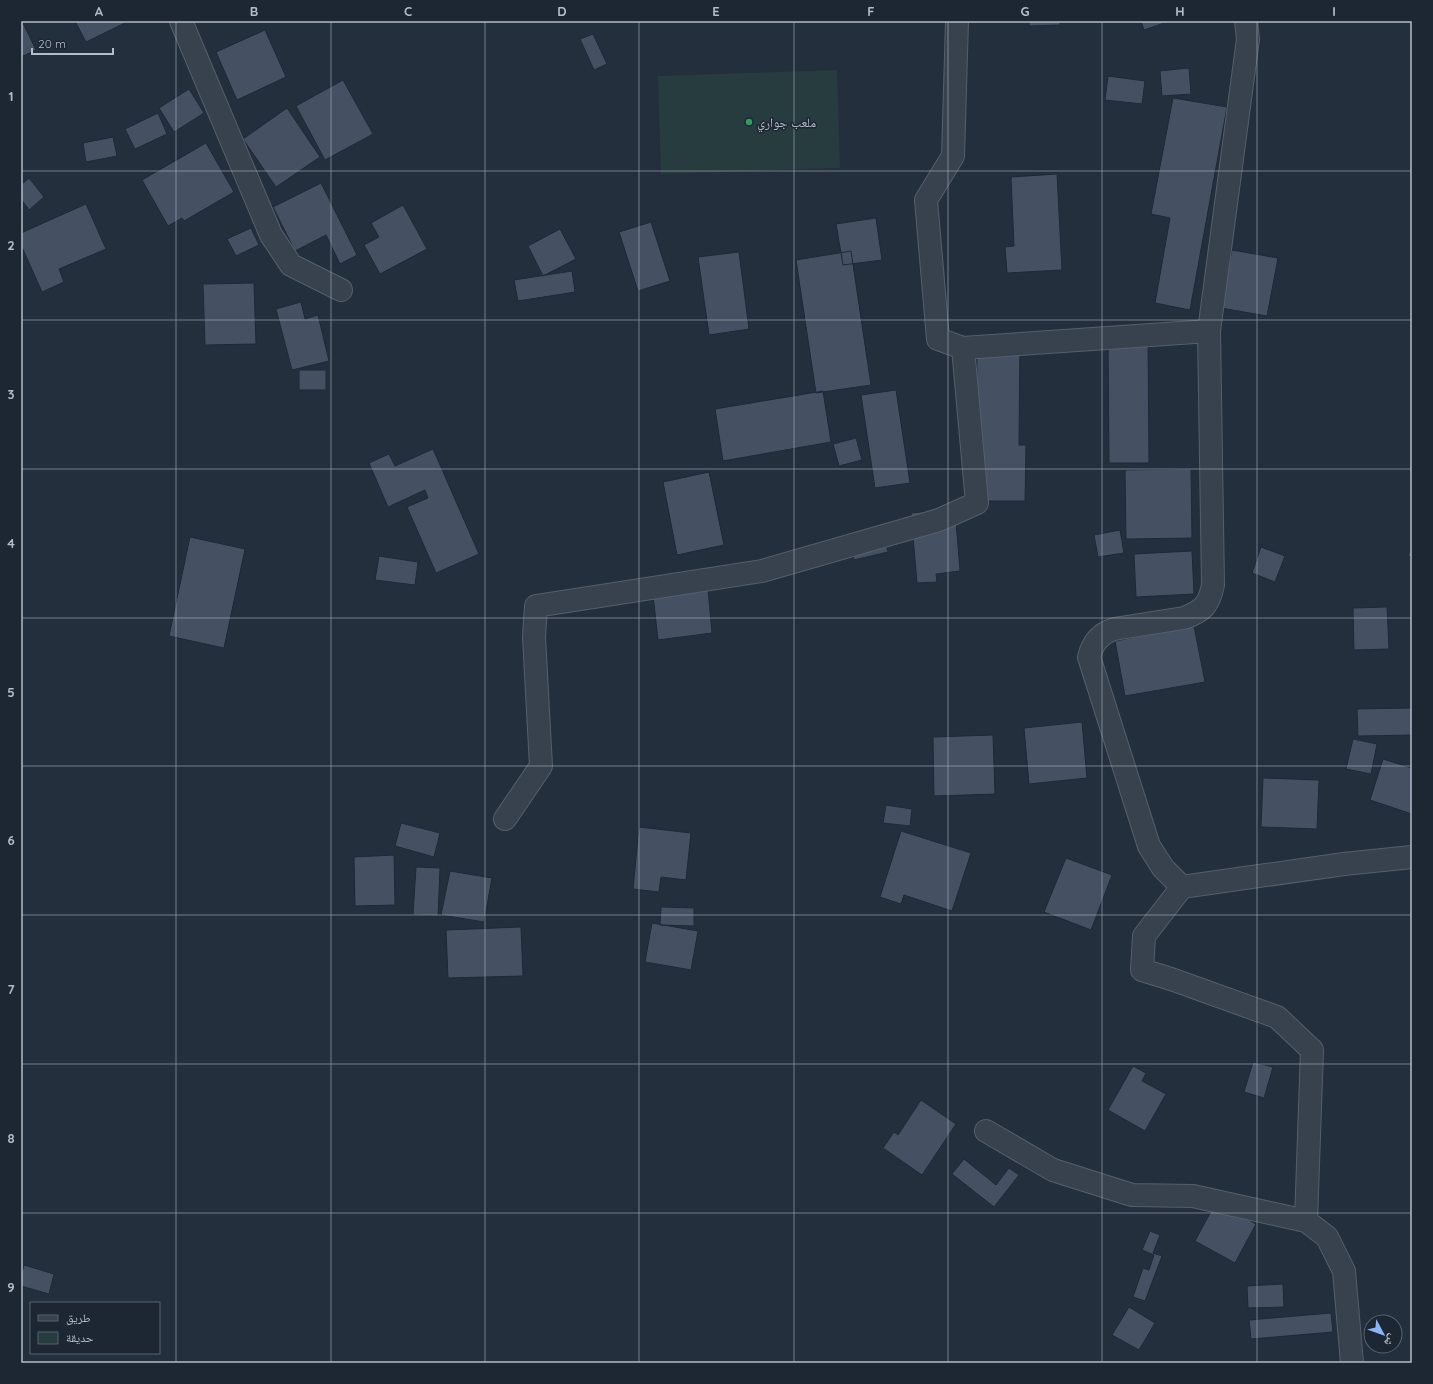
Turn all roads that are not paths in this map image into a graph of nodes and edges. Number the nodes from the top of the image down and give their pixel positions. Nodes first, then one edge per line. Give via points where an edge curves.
1 (181, 21) edge
2 (957, 21) edge
3 (1246, 21) edge
4 (341, 290) dead end
5 (1209, 331) junction
6 (963, 348) junction
7 (506, 819) dead end
8 (1412, 857) edge
9 (1182, 887) junction
10 (986, 1131) dead end
11 (1306, 1221) junction
12 (1352, 1363) edge

1 - 4 street via 271,235 291,266
2 - 6 street via 953,156 926,200 938,339
3 - 5 street via 1248,39
5 - 6 street
5 - 9 street via 1213,585 1211,596 1205,607 1184,618 1114,629 1104,633 1092,647 1089,657 1149,846 1163,868
6 - 7 street via 976,502 940,520 762,571 536,606 534,637 541,766
8 - 9 street
9 - 11 street via 1144,936 1142,970 1277,1017 1312,1050
10 - 11 street via 1053,1170 1132,1195 1193,1196
11 - 12 street via 1327,1237 1344,1271

